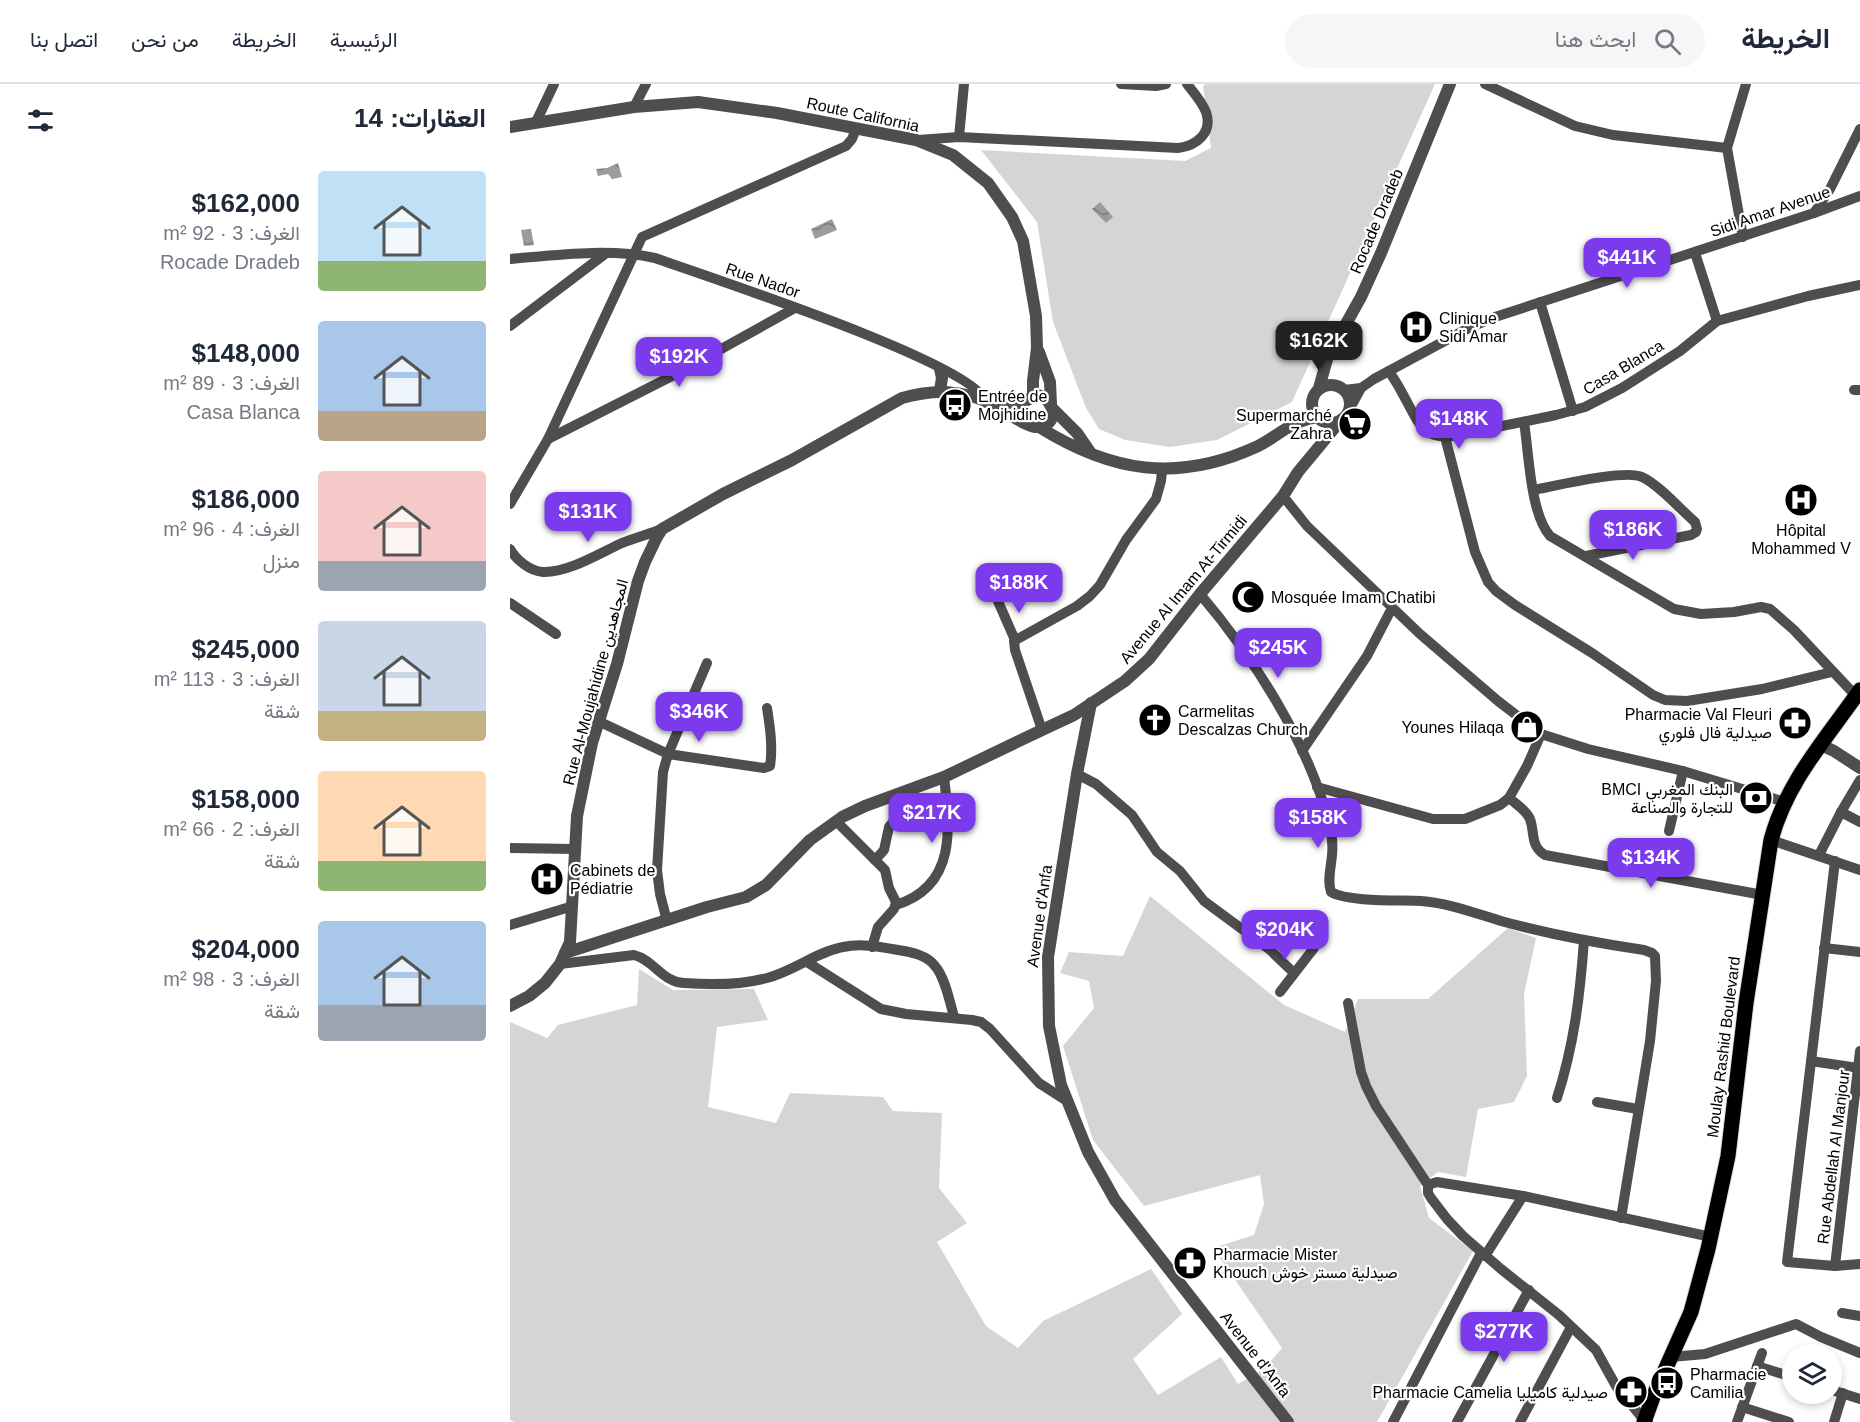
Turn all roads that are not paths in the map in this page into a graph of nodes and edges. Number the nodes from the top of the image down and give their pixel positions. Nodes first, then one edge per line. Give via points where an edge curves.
1 (554, 84) edge
2 (646, 84) edge
3 (964, 84) edge
4 (1122, 84) edge
5 (1166, 84) edge
6 (1187, 84) edge
7 (1450, 84) edge
8 (1485, 84) edge
9 (1746, 84) edge
10 (634, 108) junction
11 (536, 122) junction
12 (510, 127) edge
13 (856, 129) junction
14 (1860, 129) edge
15 (958, 137) junction
16 (916, 140) junction
17 (1727, 148) junction
18 (1860, 196) edge
19 (1814, 213) junction
20 (1743, 237) junction
21 (605, 253) junction
22 (1695, 253) junction
23 (633, 254) junction
24 (510, 259) edge
25 (1860, 285) edge
26 (1540, 302) junction
27 (795, 308) junction
28 (1718, 321) junction
29 (510, 326) edge
30 (1037, 348) junction
31 (1324, 368) junction
32 (940, 369) junction
33 (1389, 371) junction
34 (1319, 388) junction
35 (1340, 388) junction
36 (1361, 388) junction
37 (940, 391) junction
38 (1029, 398) junction
39 (988, 402) junction
40 (1311, 402) junction
41 (1052, 406) junction
42 (1573, 411) junction
43 (1346, 415) junction
44 (1319, 419) junction
45 (1524, 422) junction
46 (1026, 423) junction
47 (1296, 423) junction
48 (1039, 427) junction
49 (1445, 437) junction
50 (548, 439) junction
51 (1320, 446) junction
52 (1090, 452) junction
53 (1162, 470) junction
54 (1533, 490) junction
55 (1283, 496) junction
56 (510, 504) edge
57 (662, 529) junction
58 (511, 554) edge
59 (1586, 556) junction
60 (1200, 594) junction
61 (997, 599) dead end
62 (510, 603) edge
63 (1392, 608) junction
64 (556, 634) dead end
65 (1015, 640) junction
66 (707, 663) dead end
67 (1832, 672) junction
68 (1858, 693) edge
69 (1091, 703) junction
70 (767, 708) dead end
71 (598, 721) junction
72 (1042, 730) junction
73 (1541, 734) junction
74 (1819, 744) junction
75 (1302, 751) junction
76 (668, 754) junction
77 (1860, 768) edge
78 (1683, 771) junction
79 (1077, 774) junction
80 (944, 777) junction
81 (1860, 780) edge
82 (1317, 787) junction
83 (910, 791) junction
84 (1509, 798) junction
85 (1785, 802) junction
86 (1841, 812) junction
87 (836, 821) junction
88 (1860, 822) edge
89 (1669, 831) dead end
90 (1770, 840) junction
91 (510, 848) edge
92 (575, 849) junction
93 (1819, 855) junction
94 (875, 860) junction
95 (1835, 861) junction
96 (1860, 870) edge
97 (1763, 895) junction
98 (896, 904) junction
99 (573, 906) junction
100 (667, 921) junction
101 (510, 925) edge
102 (1584, 940) junction
103 (872, 946) junction
104 (1314, 948) dead end
105 (1824, 948) junction
106 (1860, 952) edge
107 (562, 958) junction
108 (807, 962) junction
109 (1294, 973) junction
110 (1280, 992) dead end
111 (1348, 1003) dead end
112 (510, 1005) edge
113 (954, 1017) junction
114 (1860, 1051) edge
115 (1811, 1061) junction
116 (1858, 1075) edge
117 (1557, 1098) dead end
118 (1067, 1101) junction
119 (1597, 1102) dead end
120 (1638, 1109) junction
121 (1856, 1128) edge
122 (1428, 1185) junction
123 (1523, 1196) junction
124 (1621, 1218) junction
125 (1711, 1237) junction
126 (1483, 1255) junction
127 (1860, 1264) edge
128 (1836, 1266) junction
129 (1529, 1290) junction
130 (1842, 1313) dead end
131 (1860, 1316) edge
132 (1571, 1327) junction
133 (1762, 1353) dead end
134 (1860, 1353) edge
135 (1671, 1357) junction
136 (1757, 1366) junction
137 (1782, 1374) edge
138 (1843, 1393) joint
139 (1860, 1399) edge
140 (1742, 1407) junction
141 (1288, 1422) edge
142 (1393, 1422) edge
143 (1457, 1422) edge
144 (1520, 1422) edge
145 (1646, 1422) edge
146 (1737, 1422) edge
147 (1790, 1422) edge
148 (1834, 1422) edge

1 - 11 street
2 - 10 street
3 - 15 street
4 - 5 street
6 - 15 street via 1207,117 1204,133 1190,147
7 - 31 street, Rocade Dradeb via 1381,253
8 - 17 street via 1575,126 1613,135
9 - 17 street
10 - 11 street, Route California
10 - 13 street, Route California via 698,102
11 - 12 street, Route California
13 - 16 street, Route California
13 - 23 street via 846,146 642,237
14 - 19 street
15 - 16 street
16 - 30 street, Route California via 967,165 988,183 1012,217 1027,255
17 - 20 street
18 - 19 street, Sidi Amar Avenue
19 - 20 street, Sidi Amar Avenue
20 - 22 street, Sidi Amar Avenue
21 - 23 street, Rue Nador
21 - 24 street, Rue Nador
21 - 29 street
22 - 26 street, Sidi Amar Avenue
22 - 28 street
23 - 27 street, Rue Nador via 655,258
23 - 50 street
25 - 28 street, Casa Blanca
26 - 33 street, Sidi Amar Avenue via 1480,322
26 - 42 street
27 - 32 street, Rue Nador via 883,340
27 - 50 street
28 - 42 street, Casa Blanca via 1622,388
30 - 38 street, Route California
30 - 41 street, Route California via 1050,382
31 - 34 street, Rocade Dradeb
31 - 35 street
32 - 37 street
32 - 39 street, Rue Nador via 978,390
33 - 36 street
33 - 49 street via 1421,427 1429,434
34 - 35 street via 1329,384
34 - 40 street
35 - 36 street
35 - 43 street via 1350,400
36 - 43 street
37 - 39 street via 961,392
37 - 57 street via 889,404
38 - 39 street
38 - 41 street via 1043,397
38 - 46 street via 1021,409
39 - 46 street
40 - 44 street
40 - 47 street
41 - 48 street via 1051,419
41 - 52 street
42 - 45 street, Casa Blanca
43 - 44 street via 1332,423
43 - 51 street, Avenue Al Imam At-Tirmidi
44 - 47 street
44 - 51 street
45 - 49 street, Casa Blanca
45 - 54 street
46 - 48 street
47 - 53 street via 1258,446 1213,464
48 - 52 street via 1064,443
49 - 67 street via 1475,552 1488,582 1515,605 1653,695 1687,701
50 - 56 street
51 - 55 street, Avenue Al Imam At-Tirmidi
52 - 53 street via 1133,467
53 - 65 street via 1156,499 1100,585 1077,606
54 - 59 street via 1545,530 1559,543
54 - 59 street via 1636,475 1648,480 1697,526 1691,535
55 - 60 street, Avenue Al Imam At-Tirmidi
55 - 63 street via 1307,526
57 - 58 street via 552,571 533,570
57 - 71 street, Rue Al-Moujahidine المجاهدين via 642,571
59 - 67 street via 1683,612 1770,609
60 - 69 street, Avenue Al Imam At-Tirmidi via 1144,664
60 - 75 street via 1246,653
61 - 65 street
62 - 64 street
63 - 73 street
63 - 75 street via 1367,656
65 - 72 street
66 - 76 street
67 - 68 street
68 - 74 main road, Moulay Rashid Boulevard
69 - 72 street, Avenue Al Imam At-Tirmidi
69 - 79 street, Avenue d'Anfa
70 - 76 street via 771,746 767,768
71 - 76 street
71 - 92 street, Rue Al-Moujahidine المجاهدين via 577,816
72 - 80 street, Avenue Al Imam At-Tirmidi
73 - 78 street
73 - 84 street
74 - 77 street
74 - 85 main road, Moulay Rashid Boulevard
75 - 82 street
76 - 100 street via 663,772 657,858 658,885
78 - 85 street
78 - 89 street
79 - 109 street via 1096,784 1132,814 1157,852 1204,901 1269,949
79 - 118 street, Avenue d'Anfa via 1050,935 1047,976 1051,1040
80 - 83 street, Avenue Al Imam At-Tirmidi
80 - 98 street via 950,820 942,865 920,893
81 - 86 street
82 - 84 street via 1442,820 1476,816
82 - 102 street via 1331,832 1329,884 1333,894 1441,903
83 - 87 street, Avenue Al Imam At-Tirmidi via 865,806
83 - 94 street via 903,810 889,827 884,850
84 - 97 street via 1526,813 1535,846 1545,855
85 - 90 main road, Moulay Rashid Boulevard
86 - 88 street
86 - 93 street
87 - 94 street
87 - 100 street, Avenue Al Imam At-Tirmidi via 752,894
90 - 93 street
90 - 97 main road, Moulay Rashid Boulevard
91 - 92 street
92 - 99 street, Rue Al-Moujahidine المجاهدين
93 - 95 street
94 - 98 street via 885,870
95 - 96 street
95 - 105 street
97 - 125 main road, Moulay Rashid Boulevard via 1728,1156
98 - 103 street via 878,927
99 - 101 street
99 - 107 street, Rue Al-Moujahidine المجاهدين via 570,942
100 - 107 street, Avenue Al Imam At-Tirmidi
102 - 117 street via 1575,1031
102 - 120 street via 1644,950 1656,956 1650,1041
103 - 108 street via 841,947
103 - 113 street via 931,961 938,968
104 - 109 street
105 - 106 street
105 - 115 street
107 - 108 street via 634,955 669,980 691,983 764,979
107 - 112 street, Rue Al-Moujahidine المجاهدين via 537,990
108 - 113 street via 881,1009
109 - 110 street
111 - 122 street via 1366,1086
113 - 118 street via 986,1025 1035,1079
114 - 116 street, Rue Abdellah Al Manjour
115 - 116 street
115 - 128 street via 1787,1262
116 - 121 street, Rue Abdellah Al Manjour
118 - 141 street, Avenue d'Anfa via 1088,1152 1115,1200
119 - 120 street
120 - 124 street
121 - 128 street, Rue Abdellah Al Manjour
122 - 123 street via 1437,1182
122 - 126 street via 1428,1193 1447,1219
123 - 124 street
123 - 126 street
124 - 125 street
125 - 135 main road, Moulay Rashid Boulevard via 1691,1312
126 - 129 street
126 - 142 street
127 - 128 street
129 - 132 street
129 - 143 street
130 - 131 street
132 - 144 street
132 - 145 street via 1596,1350 1616,1386
133 - 136 street
134 - 135 street via 1796,1324 1705,1354
135 - 145 main road, Moulay Rashid Boulevard
136 - 137 street
136 - 140 street
138 - 139 street
138 - 148 street
140 - 146 street
140 - 147 street

